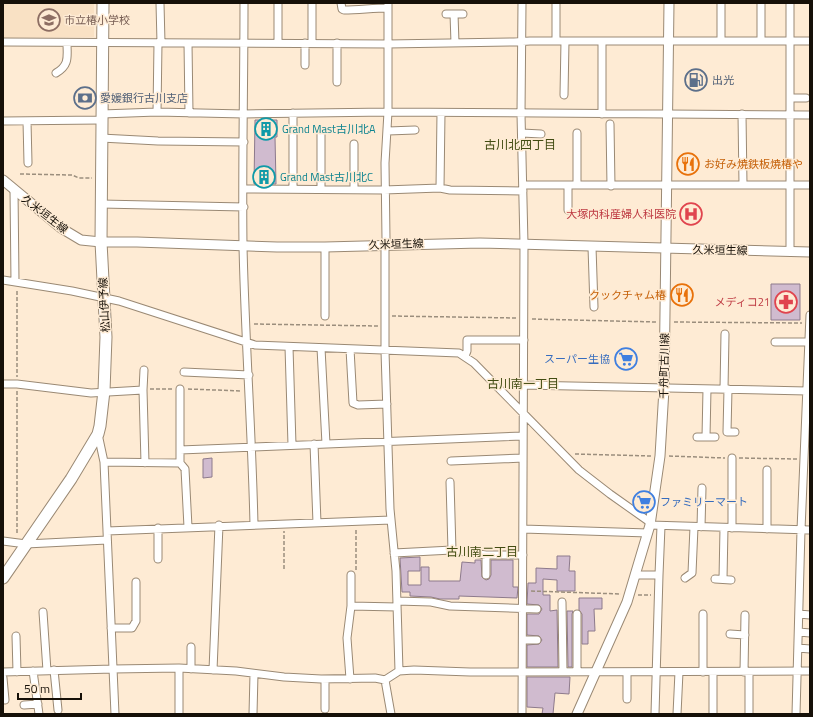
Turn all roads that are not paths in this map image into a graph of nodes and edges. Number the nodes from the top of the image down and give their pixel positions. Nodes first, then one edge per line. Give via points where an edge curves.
1 (103, 3) edge
2 (160, 3) edge
3 (244, 3) edge
4 (278, 3) edge
5 (312, 3) edge
6 (341, 3) edge
7 (522, 3) edge
8 (556, 3) edge
9 (669, 3) edge
10 (721, 3) edge
11 (762, 3) edge
12 (790, 3) edge
13 (388, 5) edge
14 (446, 14) dead end
15 (454, 14) junction
16 (463, 14) dead end
17 (556, 41) junction
18 (565, 41) junction
19 (602, 41) junction
20 (669, 41) junction
21 (721, 41) junction
22 (761, 41) junction
23 (791, 41) junction
24 (810, 41) edge
25 (3, 42) edge
26 (67, 42) junction
27 (103, 42) junction
28 (521, 42) junction
29 (159, 43) junction
30 (188, 43) junction
31 (244, 43) junction
32 (278, 43) junction
33 (308, 43) junction
34 (455, 43) junction
35 (337, 44) junction
36 (388, 44) junction
37 (305, 65) dead end
38 (56, 73) dead end
39 (336, 82) dead end
40 (564, 95) dead end
41 (791, 98) junction
42 (806, 98) dead end
43 (157, 112) junction
44 (388, 112) junction
45 (189, 113) junction
46 (293, 113) junction
47 (441, 113) junction
48 (244, 114) junction
49 (522, 114) junction
50 (602, 114) junction
51 (667, 114) junction
52 (742, 114) junction
53 (791, 115) junction
54 (810, 115) edge
55 (102, 117) junction
56 (3, 121) edge
57 (27, 121) junction
58 (610, 124) dead end
59 (415, 130) dead end
60 (388, 131) junction
61 (610, 132) junction
62 (618, 132) dead end
63 (321, 133) dead end
64 (577, 133) dead end
65 (522, 134) junction
66 (541, 134) dead end
67 (101, 138) junction
68 (244, 142) junction
69 (354, 144) dead end
70 (28, 163) dead end
71 (3, 180) edge
72 (568, 185) junction
73 (577, 185) junction
74 (666, 185) junction
75 (742, 185) junction
76 (791, 185) junction
77 (810, 185) edge
78 (611, 186) junction
79 (440, 188) junction
80 (523, 188) junction
81 (14, 189) junction
82 (244, 189) junction
83 (293, 189) junction
84 (321, 189) junction
85 (354, 190) junction
86 (384, 190) junction
87 (101, 204) junction
88 (244, 207) junction
89 (568, 210) dead end
90 (101, 242) junction
91 (385, 244) junction
92 (524, 244) junction
93 (243, 246) junction
94 (325, 247) junction
95 (592, 247) junction
96 (665, 248) junction
97 (790, 251) junction
98 (810, 252) edge
99 (3, 280) edge
100 (16, 282) junction
101 (104, 298) junction
102 (594, 307) dead end
103 (810, 315) edge
104 (325, 316) dead end
105 (810, 324) edge
106 (810, 327) edge
107 (725, 334) dead end
108 (524, 340) junction
109 (775, 342) dead end
110 (809, 342) edge
111 (247, 343) junction
112 (289, 347) junction
113 (322, 348) junction
114 (350, 349) junction
115 (385, 351) junction
116 (465, 356) junction
117 (144, 370) dead end
118 (184, 372) dead end
119 (249, 375) junction
120 (3, 384) edge
121 (523, 385) junction
122 (143, 389) junction
123 (180, 389) road end
124 (664, 389) junction
125 (707, 389) junction
126 (726, 389) junction
127 (104, 391) junction
128 (807, 391) junction
129 (387, 404) junction
130 (808, 411) edge
131 (523, 412) junction
132 (735, 432) dead end
133 (98, 434) junction
134 (523, 436) junction
135 (697, 437) dead end
136 (706, 437) junction
137 (715, 437) dead end
138 (388, 442) junction
139 (314, 444) junction
140 (326, 444) junction
141 (292, 445) junction
142 (252, 447) junction
143 (180, 450) junction
144 (806, 457) edge
145 (523, 458) junction
146 (732, 458) road end
147 (451, 460) dead end
148 (104, 462) junction
149 (145, 462) junction
150 (180, 462) junction
151 (767, 470) dead end
152 (450, 482) dead end
153 (702, 488) dead end
154 (450, 500) junction
155 (459, 500) dead end
156 (391, 520) junction
157 (317, 523) junction
158 (254, 524) junction
159 (219, 525) junction
160 (661, 526) junction
161 (188, 527) junction
162 (650, 527) junction
163 (698, 527) junction
164 (158, 528) junction
165 (728, 528) junction
166 (523, 529) junction
167 (767, 529) junction
168 (107, 530) junction
169 (801, 530) junction
170 (810, 530) edge
171 (108, 540) junction
172 (3, 541) edge
173 (22, 543) junction
174 (452, 550) junction
175 (394, 553) junction
176 (486, 555) junction
177 (523, 555) junction
178 (158, 559) dead end
179 (351, 575) road end
180 (486, 575) dead end
181 (636, 575) junction
182 (659, 575) junction
183 (3, 578) edge
184 (685, 578) dead end
185 (731, 580) dead end
186 (136, 582) dead end
187 (562, 602) dead end
188 (397, 604) junction
189 (351, 606) junction
190 (523, 608) junction
191 (537, 609) dead end
192 (43, 612) dead end
193 (577, 614) dead end
194 (703, 614) dead end
195 (799, 614) junction
196 (745, 615) dead end
197 (810, 615) edge
198 (111, 628) junction
199 (799, 632) junction
200 (810, 632) edge
201 (730, 634) dead end
202 (745, 634) junction
203 (16, 636) dead end
204 (522, 640) junction
205 (537, 640) dead end
206 (191, 647) dead end
207 (798, 648) junction
208 (810, 649) edge
209 (113, 668) junction
210 (179, 668) junction
211 (191, 669) junction
212 (213, 670) junction
213 (33, 671) junction
214 (51, 671) junction
215 (399, 671) junction
216 (798, 671) junction
217 (810, 671) edge
218 (3, 672) edge
219 (17, 672) junction
220 (522, 672) junction
221 (563, 672) junction
222 (577, 672) junction
223 (595, 672) junction
224 (626, 672) junction
225 (656, 672) junction
226 (679, 672) junction
227 (703, 672) junction
228 (713, 672) junction
229 (746, 672) junction
230 (254, 674) junction
231 (3, 678) edge
232 (325, 679) junction
233 (350, 679) junction
234 (385, 680) junction
235 (626, 699) dead end
236 (5, 700) dead end
237 (38, 704) junction
238 (24, 705) dead end
239 (325, 709) dead end
240 (58, 710) dead end
241 (39, 714) edge
242 (115, 714) edge
243 (179, 714) edge
244 (253, 714) edge
245 (391, 714) edge
246 (522, 714) edge
247 (577, 714) edge
248 (655, 714) edge
249 (677, 714) edge
250 (713, 714) edge
251 (749, 714) edge
252 (796, 714) edge

1 - 27 main road, 松山伊予線
2 - 29 street
3 - 31 street
4 - 32 street
5 - 33 street
6 - 13 street via 344,10 363,10
7 - 28 street
8 - 17 street
9 - 20 main road, 千舟町古川線
10 - 21 street
11 - 22 street
12 - 23 street
13 - 36 street
14 - 15 street
15 - 16 street
15 - 34 street
17 - 18 street
17 - 28 street
18 - 19 street
18 - 40 street
19 - 20 street
19 - 50 street
20 - 21 street
20 - 51 main road, 千舟町古川線
21 - 22 street
22 - 23 street
23 - 24 street
23 - 41 street
25 - 26 street
26 - 27 street
26 - 38 street via 67,63
27 - 29 street
27 - 55 main road, 松山伊予線
28 - 34 street
28 - 49 street
29 - 30 street
29 - 43 street
30 - 31 street
30 - 45 street
31 - 32 street
31 - 48 street
32 - 33 street
33 - 35 street
33 - 37 street
34 - 36 street
35 - 36 street
35 - 39 street
36 - 44 street
41 - 42 street
41 - 53 street
43 - 45 street
43 - 55 street
44 - 46 street
44 - 47 street
44 - 60 street
45 - 48 street
46 - 48 street
46 - 83 street
47 - 49 street
47 - 79 street
48 - 68 street
49 - 50 street
49 - 65 street
50 - 51 street
51 - 52 street
51 - 74 main road, 千舟町古川線
52 - 53 street
52 - 75 street
53 - 54 street
53 - 76 street
55 - 57 street
55 - 67 main road, 松山伊予線
56 - 57 street
57 - 70 street
58 - 61 street
59 - 60 street
60 - 86 street
61 - 62 street
61 - 78 street
63 - 84 street
64 - 73 street
65 - 66 street
65 - 80 street
67 - 68 street
67 - 87 main road, 松山伊予線
68 - 82 street
69 - 85 street
71 - 81 main road, 久米垣生線
72 - 73 street
72 - 80 street
72 - 89 street
73 - 78 street
74 - 75 street
74 - 78 street
74 - 96 main road, 千舟町古川線
75 - 76 street
76 - 77 street
76 - 97 street
79 - 80 street
79 - 86 street
80 - 92 street
81 - 90 main road, 久米垣生線 via 61,228 81,240
81 - 100 street
82 - 83 street
82 - 88 street
83 - 84 street
84 - 85 street
85 - 86 street
86 - 91 street
87 - 88 street
87 - 90 main road, 松山伊予線
88 - 93 street
90 - 93 main road, 久米垣生線
90 - 101 main road, 松山伊予線
91 - 92 main road, 久米垣生線
91 - 94 main road, 久米垣生線
91 - 115 street
92 - 95 main road, 久米垣生線
92 - 108 street
93 - 94 main road, 久米垣生線
93 - 111 street
94 - 104 street
95 - 96 main road, 久米垣生線
95 - 102 street
96 - 97 main road, 久米垣生線
96 - 124 main road, 千舟町古川線
97 - 98 main road, 久米垣生線
99 - 100 street
100 - 101 street
101 - 111 street
101 - 127 main road, 松山伊予線
103 - 105 street
105 - 106 street
106 - 110 street
107 - 126 street
108 - 116 street via 467,340
108 - 121 street
109 - 110 street
110 - 128 street
111 - 112 street
111 - 119 street
112 - 113 street
112 - 141 street
113 - 114 street
113 - 140 street
114 - 115 street
114 - 129 street via 353,403
115 - 116 street via 459,353
115 - 129 street
116 - 131 street
117 - 122 street
118 - 119 street
119 - 142 street
120 - 127 street
121 - 124 street
121 - 131 street
122 - 127 street
122 - 149 street
123 - 143 street
124 - 125 street
124 - 162 main road, 千舟町古川線 via 660,456
125 - 126 street
125 - 136 street
126 - 128 street
126 - 132 street via 727,432
127 - 133 main road, 松山伊予線
128 - 130 street
129 - 138 street
130 - 144 street
131 - 134 street
131 - 162 street via 579,470
133 - 148 street
133 - 173 main road, 松山伊予線 via 70,479
134 - 138 street
134 - 145 street
135 - 136 street
136 - 137 street
138 - 140 street
138 - 156 street
139 - 140 street
139 - 141 street
139 - 157 street
141 - 142 street
142 - 143 street
142 - 158 street
143 - 150 street
144 - 169 street
145 - 147 street
145 - 166 street
146 - 165 street
148 - 149 street
148 - 168 street
149 - 150 street
150 - 161 street via 185,468
151 - 167 street
152 - 154 street
153 - 163 street
154 - 155 street
154 - 174 street
156 - 157 street
156 - 175 street
157 - 158 street
158 - 159 street
159 - 161 street
159 - 212 street
160 - 162 street
160 - 163 street
160 - 182 street
161 - 164 street
162 - 166 street
162 - 181 main road, 千舟町古川線
163 - 165 street
163 - 184 street via 692,573
164 - 168 street
164 - 178 street
165 - 167 street
165 - 185 street via 719,579
166 - 177 street
167 - 169 street
168 - 171 street
169 - 170 street
169 - 195 street
171 - 173 street
171 - 198 street
172 - 173 street
173 - 183 main road, 松山伊予線
174 - 175 street
174 - 176 street
175 - 188 street
176 - 177 street
176 - 180 street
177 - 190 street
179 - 189 street
181 - 182 street
181 - 223 main road, 千舟町古川線
182 - 225 street
186 - 198 street via 136,622 132,628
187 - 221 street
188 - 189 street
188 - 190 street via 431,602 450,606
188 - 215 street
189 - 233 street via 347,638
190 - 191 street
190 - 204 street
192 - 214 street
193 - 222 street
194 - 227 street
195 - 197 street
195 - 199 street
196 - 202 street
198 - 209 street
199 - 200 street
199 - 207 street
201 - 202 street
202 - 229 street
203 - 219 street
204 - 205 street
204 - 220 street
206 - 211 street
207 - 208 street
207 - 216 street
209 - 210 street
209 - 214 street
209 - 242 street
210 - 211 street
210 - 243 street
211 - 212 street
212 - 230 street
213 - 214 street
213 - 219 street
213 - 237 street
214 - 240 street
215 - 220 street
215 - 234 street
216 - 217 street
216 - 229 street
216 - 252 street
218 - 219 street
220 - 221 street
220 - 246 street
221 - 222 street
222 - 223 street
223 - 224 street
223 - 247 main road, 千舟町古川線
224 - 225 street
224 - 235 street
225 - 226 street
225 - 248 street
226 - 227 street
226 - 249 street
227 - 228 street
228 - 229 street
228 - 250 street
229 - 251 street
230 - 232 street
230 - 244 street
231 - 236 street
232 - 233 street
232 - 239 street
233 - 234 street
234 - 245 street
237 - 238 street
237 - 241 street

